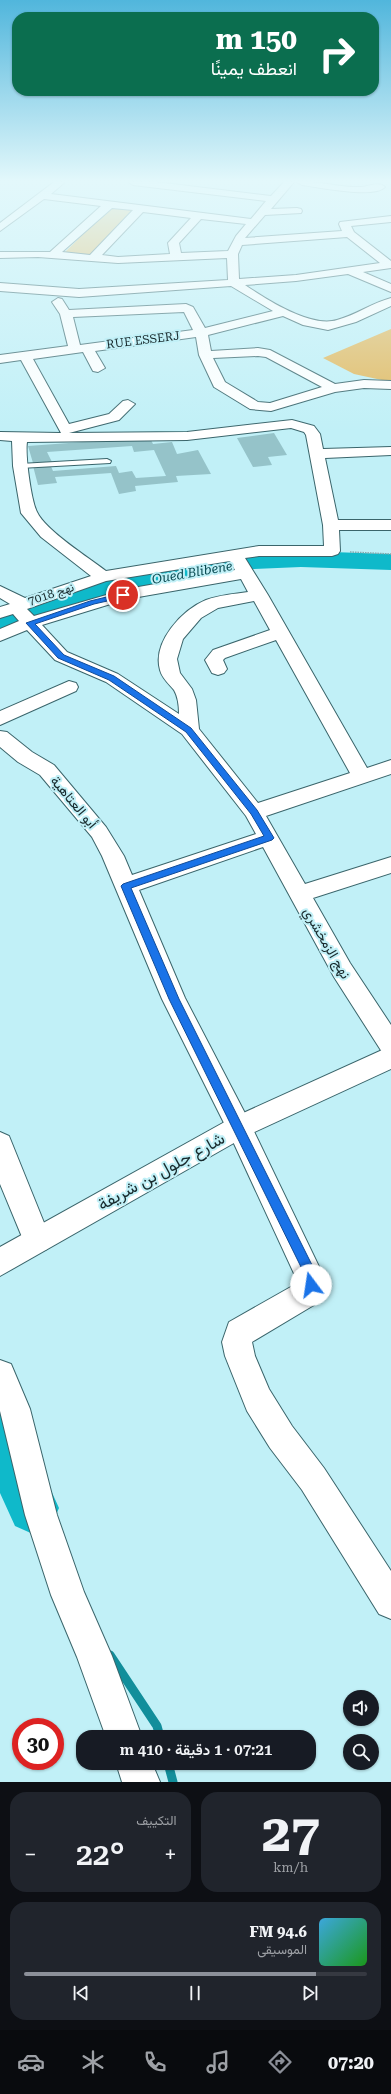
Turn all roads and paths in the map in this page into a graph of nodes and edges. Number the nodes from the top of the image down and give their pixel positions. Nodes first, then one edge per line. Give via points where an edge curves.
1 (233, 265) edge
2 (389, 265) edge
3 (348, 271) junction
4 (234, 283) junction
5 (0, 287) edge
6 (391, 288) edge
7 (50, 292) junction
8 (391, 302) edge
9 (285, 312) junction
10 (66, 314) junction
11 (201, 333) junction
12 (81, 349) junction
13 (205, 355) junction
14 (25, 356) junction
15 (0, 359) edge
16 (98, 368) dead end
17 (391, 385) edge
18 (333, 388) junction
19 (128, 404) dead end
20 (66, 430) junction
21 (0, 436) edge
22 (26, 438) junction
23 (391, 451) edge
24 (317, 454) junction
25 (107, 461) dead end
26 (20, 466) junction
27 (331, 525) junction
28 (391, 525) edge
29 (332, 550) junction
30 (391, 554) edge
31 (241, 563) junction
32 (103, 577) junction
33 (0, 591) edge
34 (260, 595) junction
35 (0, 613) edge
36 (23, 613) junction
37 (281, 632) junction
38 (0, 636) edge
39 (218, 669) dead end
40 (69, 687) dead end
41 (0, 719) edge
42 (189, 730) junction
43 (0, 737) edge
44 (391, 767) edge
45 (362, 777) junction
46 (254, 812) junction
47 (269, 838) junction
48 (391, 865) edge
49 (126, 886) junction
50 (299, 894) junction
51 (391, 1044) edge
52 (391, 1057) edge
53 (239, 1128) junction
54 (0, 1144) edge
55 (37, 1240) junction
56 (0, 1262) edge
57 (0, 1375) edge
58 (391, 1602) edge
59 (121, 1730) edge
60 (137, 1770) edge
61 (141, 1782) edge

1 - 4 street
2 - 3 street
3 - 4 street
3 - 6 street
4 - 7 street via 96,293
4 - 9 street
5 - 7 street
7 - 10 street
8 - 9 street via 333,325 315,325
9 - 11 street, RUE ESSERJ
10 - 11 street via 186,308
10 - 12 street
11 - 12 street, RUE ESSERJ
11 - 13 street
12 - 14 street, RUE ESSERJ
12 - 16 street
13 - 18 street via 258,352 270,354
13 - 18 street via 219,384 255,406 271,407
14 - 15 street, RUE ESSERJ
14 - 20 street
17 - 18 street via 364,384
19 - 20 street via 114,417
20 - 22 street
21 - 22 street
22 - 24 street via 187,439 281,424 301,425 313,434
22 - 26 street via 19,444
23 - 24 street
24 - 27 street
25 - 26 lane
26 - 32 street via 29,513 47,534
27 - 28 street
27 - 29 street
29 - 30 path
29 - 31 street via 259,551
31 - 32 street, نهج 7018
31 - 34 street
31 - 36 street via 185,581 92,602
32 - 36 street, نهج 7018
33 - 36 street
34 - 37 street
34 - 42 street via 212,604 201,610 190,617 172,644 168,667 187,698
35 - 36 street, نهج 7018
36 - 38 street
36 - 42 street via 61,656 112,678
37 - 39 street via 219,654 214,660
37 - 45 street
40 - 41 street
42 - 46 street
43 - 49 street, أبو العتاهية via 47,770 99,832
44 - 45 street
45 - 46 street
46 - 47 street, نهج الزمخشري
47 - 49 street
47 - 50 street, نهج الزمخشري
48 - 50 street
49 - 53 street, أبو العتاهية via 174,999
50 - 51 street, نهج الزمخشري via 342,970
52 - 53 street, شارع جلول بن شريفة
53 - 55 street, شارع جلول بن شريفة
53 - 58 street, أبو العتاهية via 311,1279 309,1292 239,1332 237,1342 240,1356 258,1400 281,1437 313,1479
54 - 55 street
55 - 56 street, شارع جلول بن شريفة
57 - 59 street via 16,1409 41,1515 63,1581
60 - 61 street

